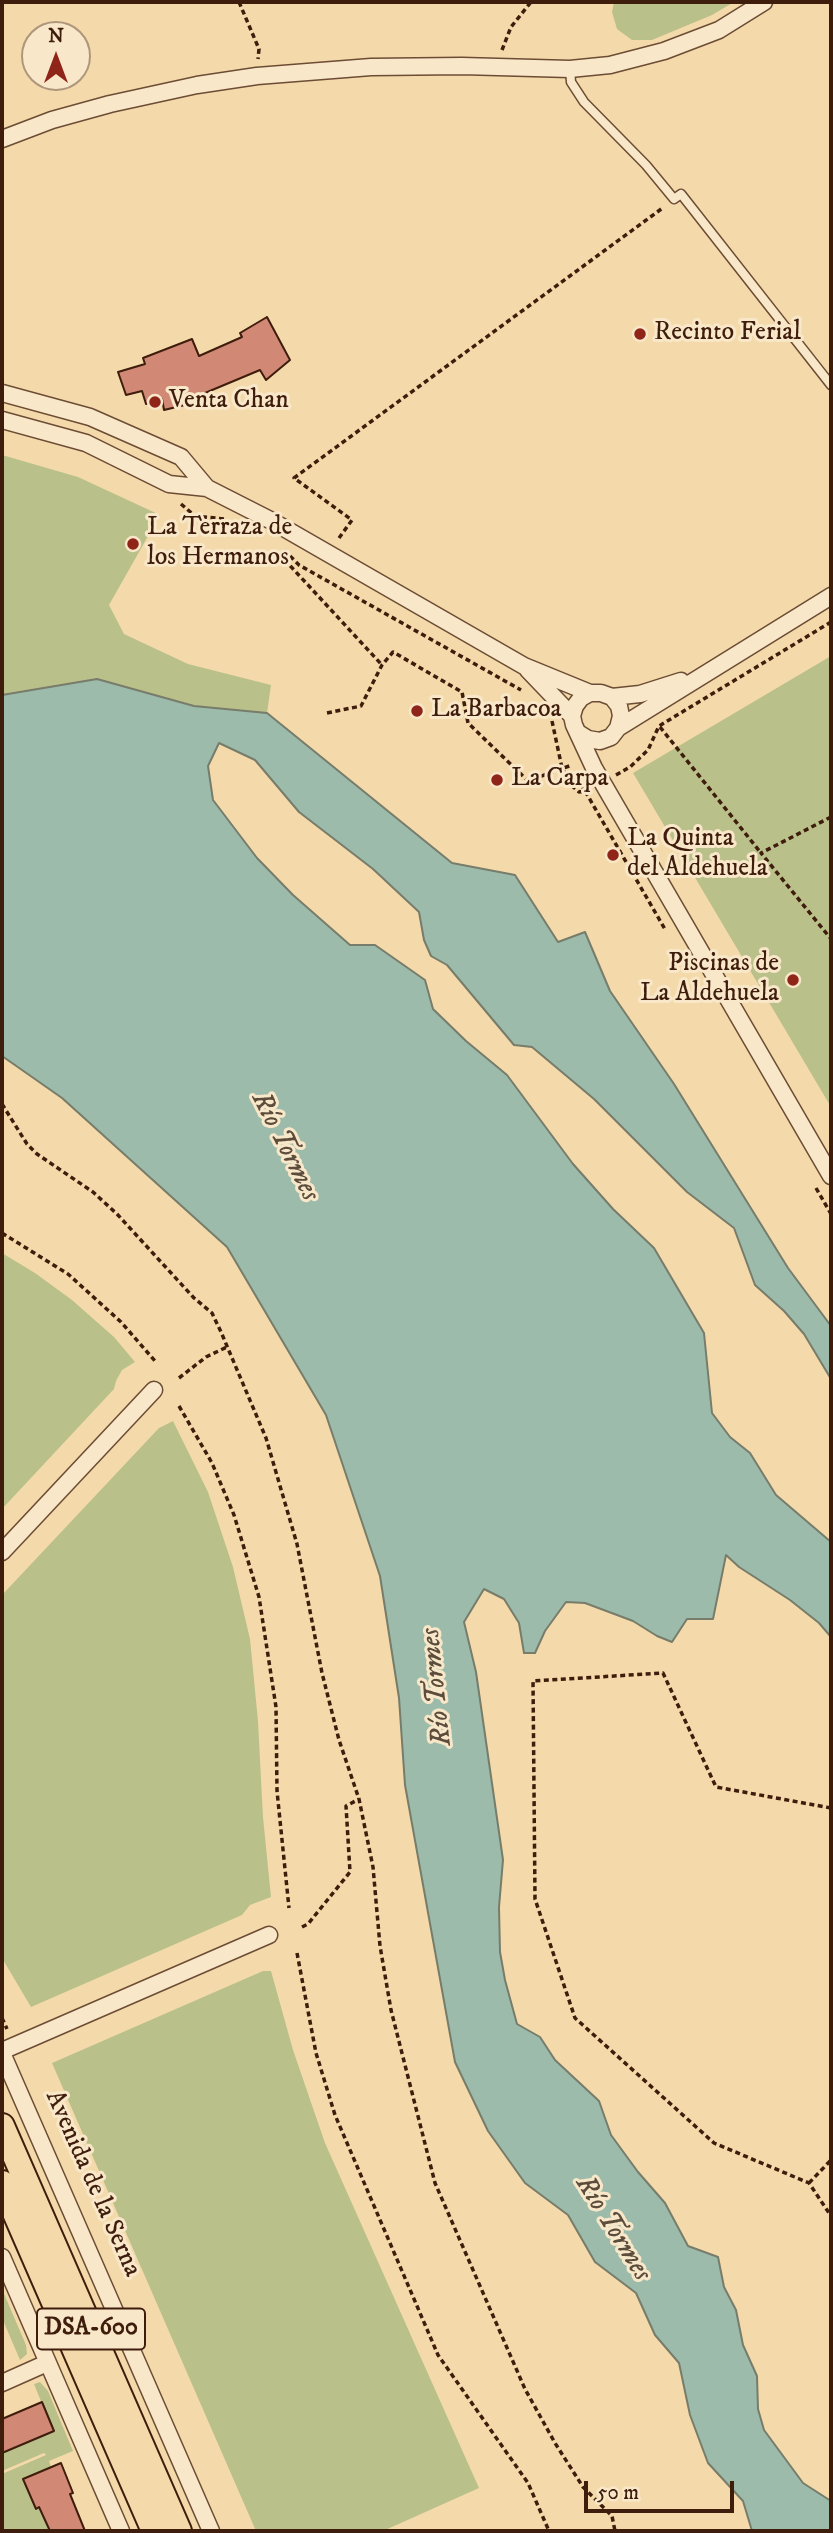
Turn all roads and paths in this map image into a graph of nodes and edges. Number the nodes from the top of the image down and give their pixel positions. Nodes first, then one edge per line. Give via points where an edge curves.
1 (239, 2) edge
2 (531, 2) edge
3 (764, 2) edge
4 (495, 68) junction
5 (570, 69) junction
6 (257, 76) junction
7 (2, 139) edge
8 (674, 200) junction
9 (831, 385) edge
10 (2, 393) edge
11 (2, 420) edge
12 (207, 488) junction
13 (178, 501) dead end
14 (233, 523) dead end
15 (339, 538) dead end
16 (278, 545) dead end
17 (281, 552) dead end
18 (831, 596) edge
19 (831, 622) edge
20 (382, 665) junction
21 (524, 666) junction
22 (700, 676) junction
23 (590, 693) junction
24 (532, 696) dead end
25 (611, 697) junction
26 (648, 710) junction
27 (327, 713) dead end
28 (550, 713) dead end
29 (572, 716) junction
30 (659, 726) junction
31 (618, 728) junction
32 (579, 734) junction
33 (572, 765) dead end
34 (562, 768) junction
35 (602, 783) junction
36 (831, 817) edge
37 (761, 853) junction
38 (831, 939) edge
39 (2, 1104) edge
40 (831, 1176) edge
41 (2, 1233) edge
42 (227, 1347) junction
43 (155, 1361) dead end
44 (179, 1378) dead end
45 (154, 1390) dead end
46 (180, 1406) dead end
47 (2, 1552) edge
48 (359, 1799) junction
49 (831, 1808) edge
50 (289, 1908) dead end
51 (302, 1927) dead end
52 (269, 1935) dead end
53 (297, 1953) dead end
54 (2, 2052) edge
55 (2, 2126) edge
56 (831, 2160) edge
57 (2, 2183) edge
58 (809, 2183) junction
59 (831, 2216) edge
60 (2, 2257) edge
61 (47, 2363) junction
62 (2, 2383) edge
63 (121, 2531) edge
64 (154, 2531) edge
65 (179, 2531) edge
66 (211, 2531) edge
67 (549, 2531) edge
68 (615, 2531) edge

1 - 6 path via 259,49
2 - 4 path via 511,27
3 - 5 street via 719,30 664,51 610,65
4 - 5 street
4 - 6 street via 371,67
5 - 8 lane via 571,82 584,102
6 - 7 street via 110,104
8 - 9 lane via 681,194
8 - 15 path via 294,478 352,520
10 - 12 street via 90,417 181,457
11 - 12 street via 86,443 169,484
12 - 21 street
13 - 14 path via 195,516 222,517
16 - 24 path via 299,565
17 - 20 path
18 - 22 street
19 - 30 path
20 - 27 path via 361,706
20 - 34 path via 393,652 462,692 468,723 528,781
21 - 23 street
21 - 29 street
22 - 25 street via 640,694
22 - 26 street
23 - 25 street
23 - 29 street via 580,698
25 - 31 street via 619,706
26 - 30 path
26 - 31 street
28 - 34 path
29 - 32 street
30 - 35 path via 648,750
30 - 37 path
31 - 32 street via 600,741
32 - 35 street
33 - 34 path
34 - 35 path via 579,792
35 - 40 street
36 - 37 path
37 - 38 path
39 - 42 path via 27,1144 93,1192 212,1314
41 - 43 path via 68,1274 121,1322
42 - 44 path
42 - 48 path via 284,1494 332,1713
45 - 47 street
46 - 50 path via 234,1515 259,1597 276,1707 277,1791
48 - 51 path via 346,1806 350,1872
48 - 68 path via 373,1867 391,2010 435,2183 525,2389 583,2487 611,2516
49 - 58 path via 716,1787 663,1673 533,1681 535,1899 575,2018 714,2143
52 - 54 street
53 - 67 path via 316,2053 335,2115 438,2355 528,2483
54 - 66 street, Avenida de la Serna
55 - 65 main road, DSA-600
56 - 58 path
57 - 64 main road, DSA-600
58 - 59 path
60 - 61 street
61 - 62 street
61 - 63 street

